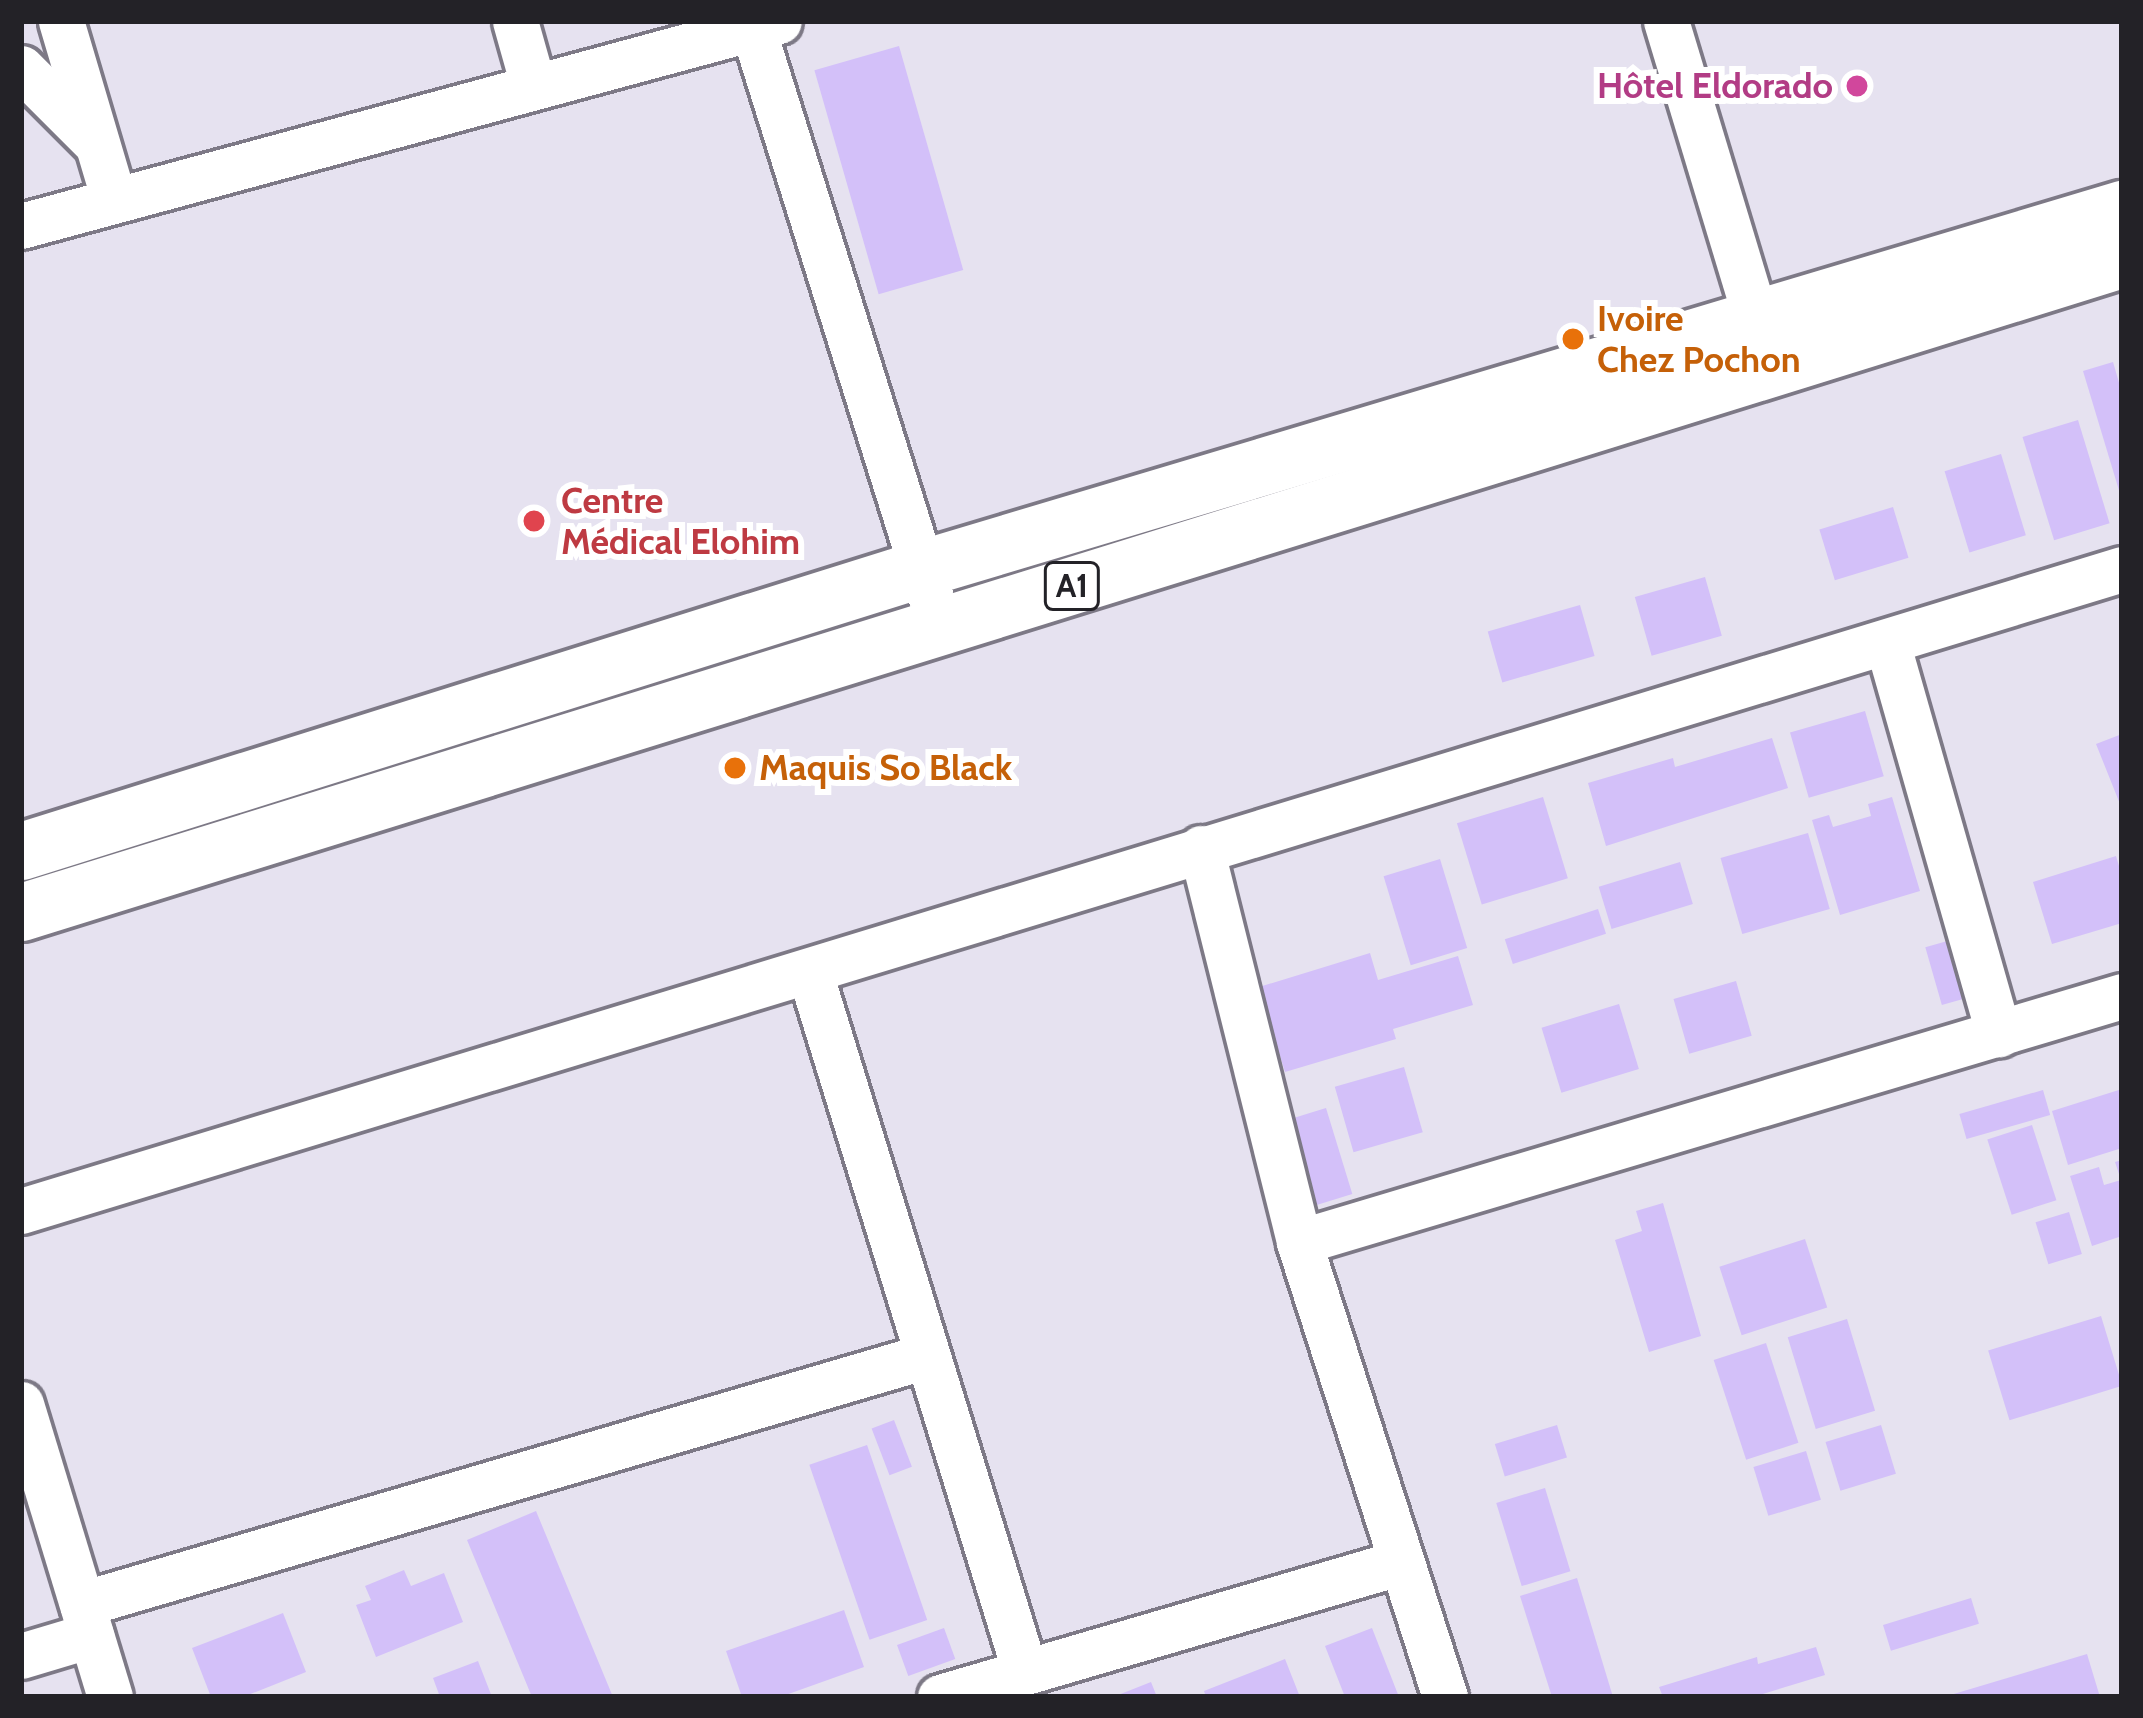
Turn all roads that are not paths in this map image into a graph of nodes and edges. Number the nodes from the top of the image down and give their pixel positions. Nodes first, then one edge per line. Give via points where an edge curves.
1 (62, 21) edge
2 (515, 21) edge
3 (1666, 21) edge
4 (766, 25) edge
5 (21, 68) edge
6 (533, 85) junction
7 (97, 145) junction
8 (114, 200) junction
9 (2122, 209) edge
10 (21, 226) edge
11 (2122, 259) edge
12 (1757, 317) junction
13 (1771, 372) junction
14 (923, 568) junction
15 (2122, 569) edge
16 (937, 627) junction
17 (1887, 642) junction
18 (1201, 848) junction
19 (21, 851) edge
20 (21, 912) edge
21 (810, 973) junction
22 (2122, 996) edge
23 (2000, 1034) junction
24 (21, 1211) edge
25 (1299, 1242) junction
26 (926, 1356) junction
27 (21, 1404) edge
28 (1402, 1562) junction
29 (87, 1620) junction
30 (21, 1656) edge
31 (1025, 1672) junction
32 (110, 1697) edge
33 (940, 1697) edge
34 (1445, 1697) edge

1 - 7 street
2 - 6 street
3 - 12 street
4 - 6 street
4 - 14 street
5 - 7 street
6 - 8 street
7 - 8 street
8 - 10 street
9 - 12 main road, A1
11 - 13 main road, A1
12 - 13 street
12 - 14 main road, A1
13 - 16 main road, A1
14 - 16 street
14 - 19 main road, A1
15 - 17 street
16 - 20 main road, A1
17 - 18 street
17 - 23 street
18 - 21 street
18 - 25 street
21 - 24 street
21 - 26 street
22 - 23 street
23 - 25 street
25 - 28 street
26 - 29 street
26 - 31 street
27 - 29 street
28 - 31 street
28 - 34 street
29 - 30 street
29 - 32 street
31 - 33 street

